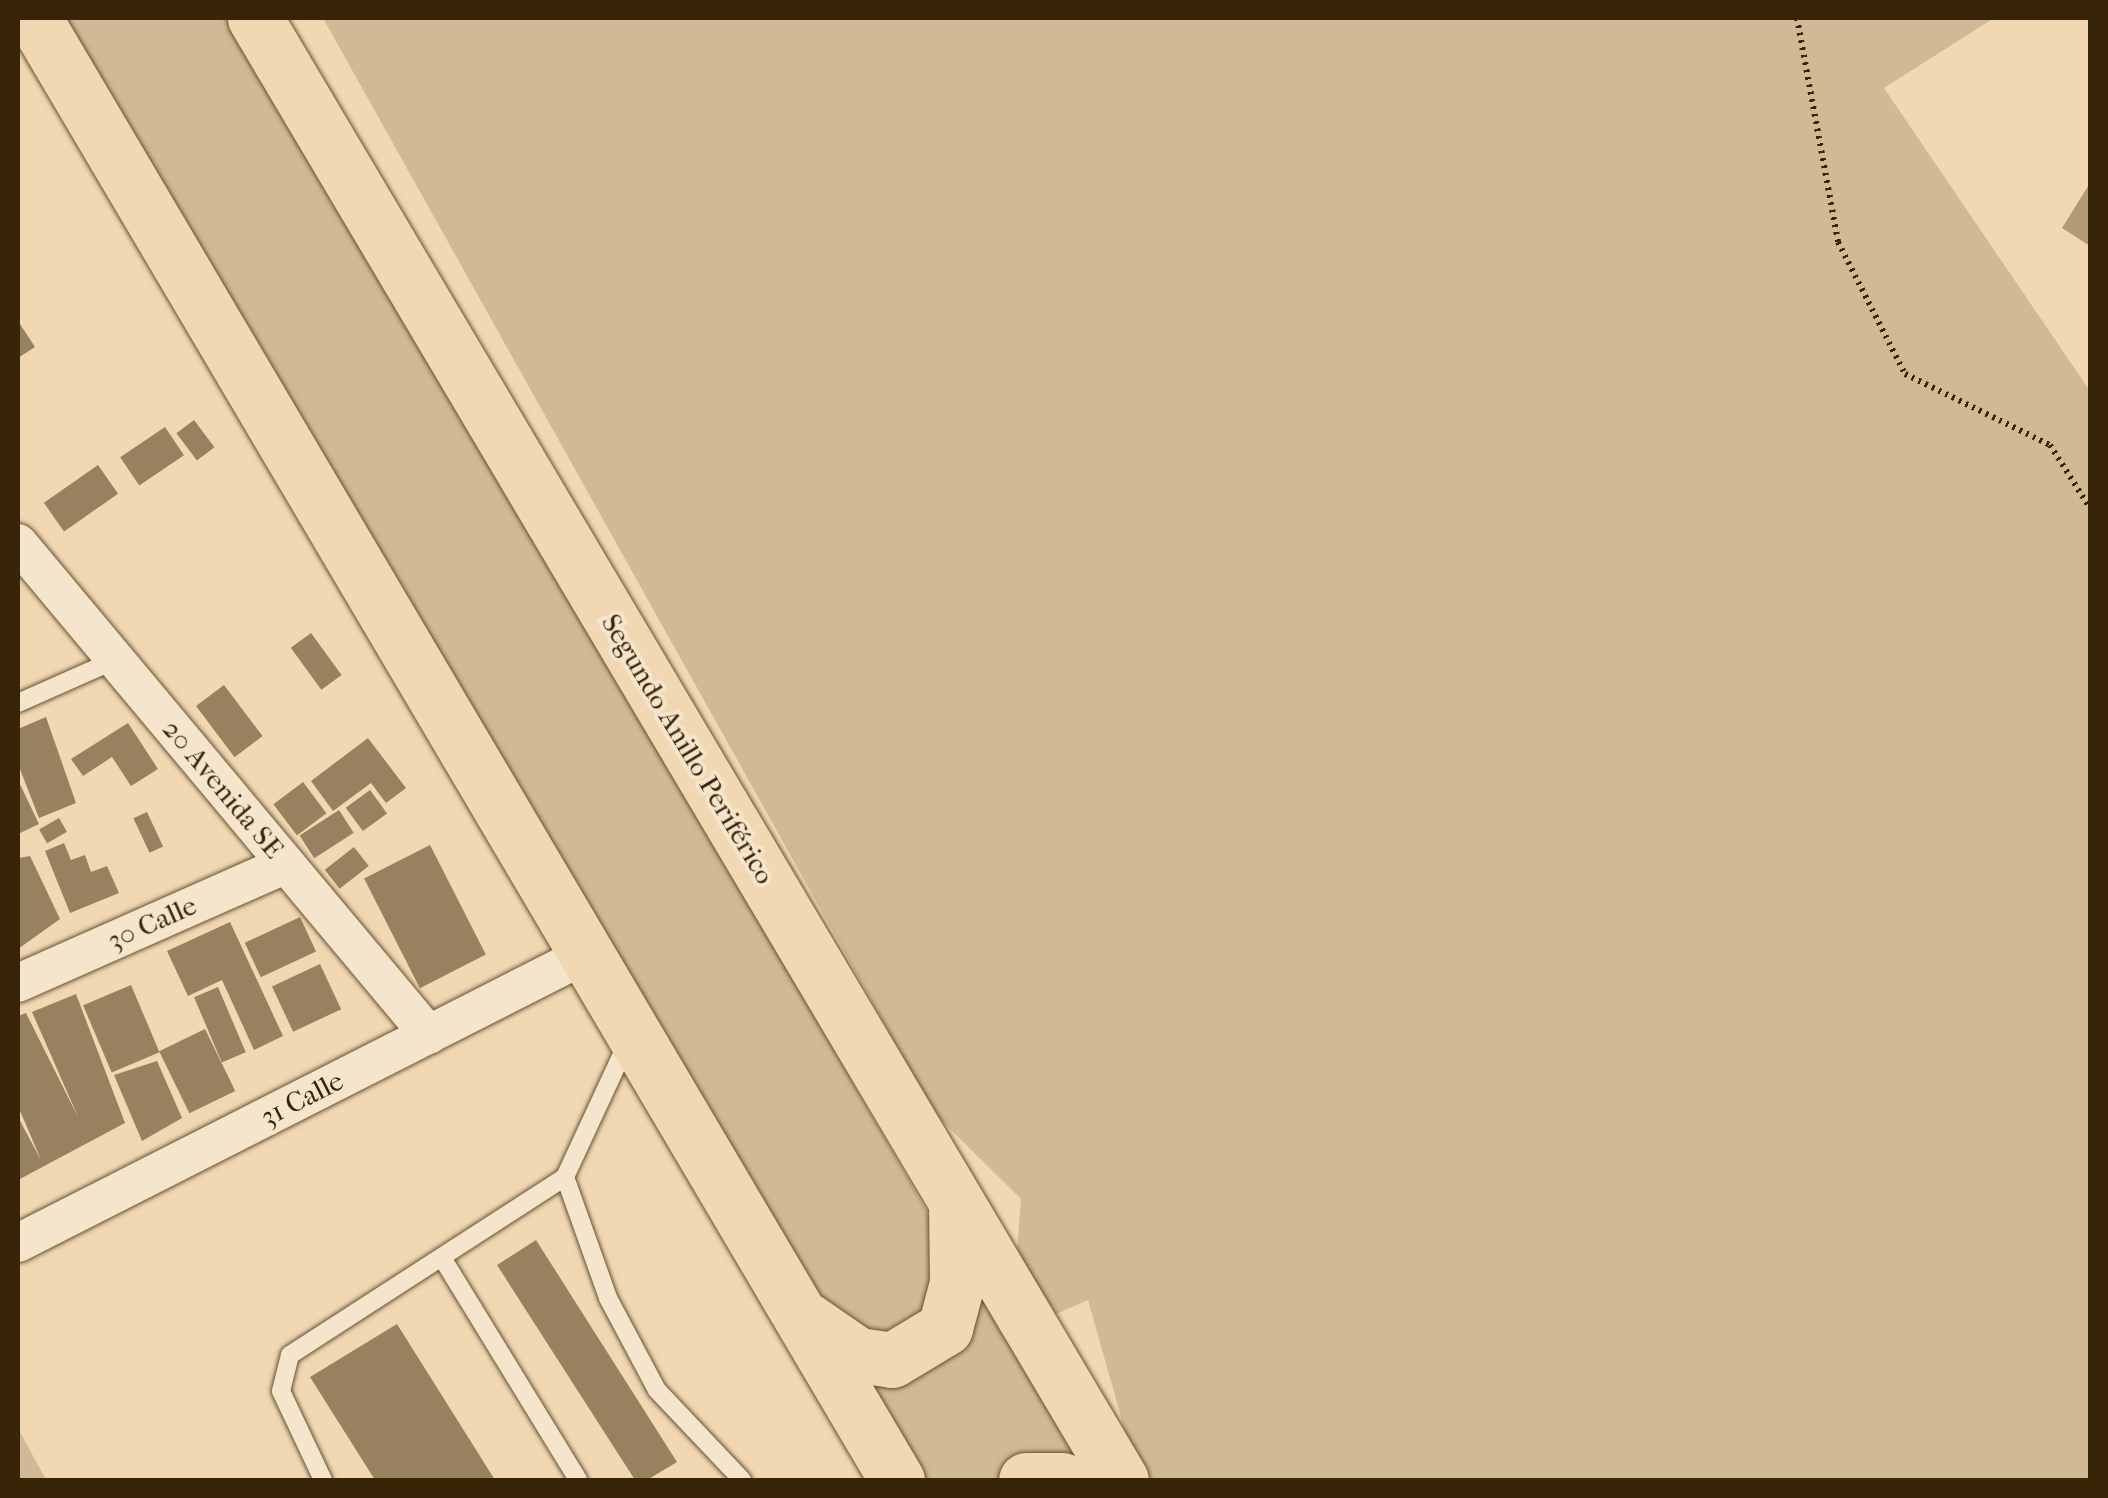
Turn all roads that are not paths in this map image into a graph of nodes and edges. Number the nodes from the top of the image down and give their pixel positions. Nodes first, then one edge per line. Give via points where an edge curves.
1 (34, 18) edge
2 (256, 18) edge
3 (18, 543) edge
4 (115, 660) junction
5 (18, 703) edge
6 (286, 864) junction
7 (587, 954) junction
8 (18, 982) edge
9 (633, 1032) junction
10 (430, 1034) junction
11 (565, 1177) junction
12 (956, 1201) junction
13 (18, 1243) edge
14 (444, 1261) junction
15 (800, 1316) junction
16 (323, 1480) edge
17 (578, 1480) edge
18 (742, 1480) edge
19 (897, 1480) edge
20 (1026, 1480) edge
21 (1062, 1480) edge
22 (1121, 1480) edge

1 - 7 main road
2 - 12 main road, Segundo Anillo Periférico
3 - 4 street, 20 Avenida SE
4 - 5 lane
4 - 6 street, 20 Avenida SE
6 - 8 street, 30 Calle
6 - 10 street, 20 Avenida SE
7 - 9 main road
7 - 10 street, 31 Calle
9 - 11 lane
9 - 15 main road
10 - 13 street, 31 Calle
11 - 14 lane
11 - 18 lane via 608,1298 657,1390
12 - 15 main road via 957,1283 945,1328 892,1360 858,1355
12 - 22 main road, Segundo Anillo Periférico
14 - 16 lane via 290,1355 281,1391
14 - 17 lane
15 - 19 main road
20 - 21 main road

